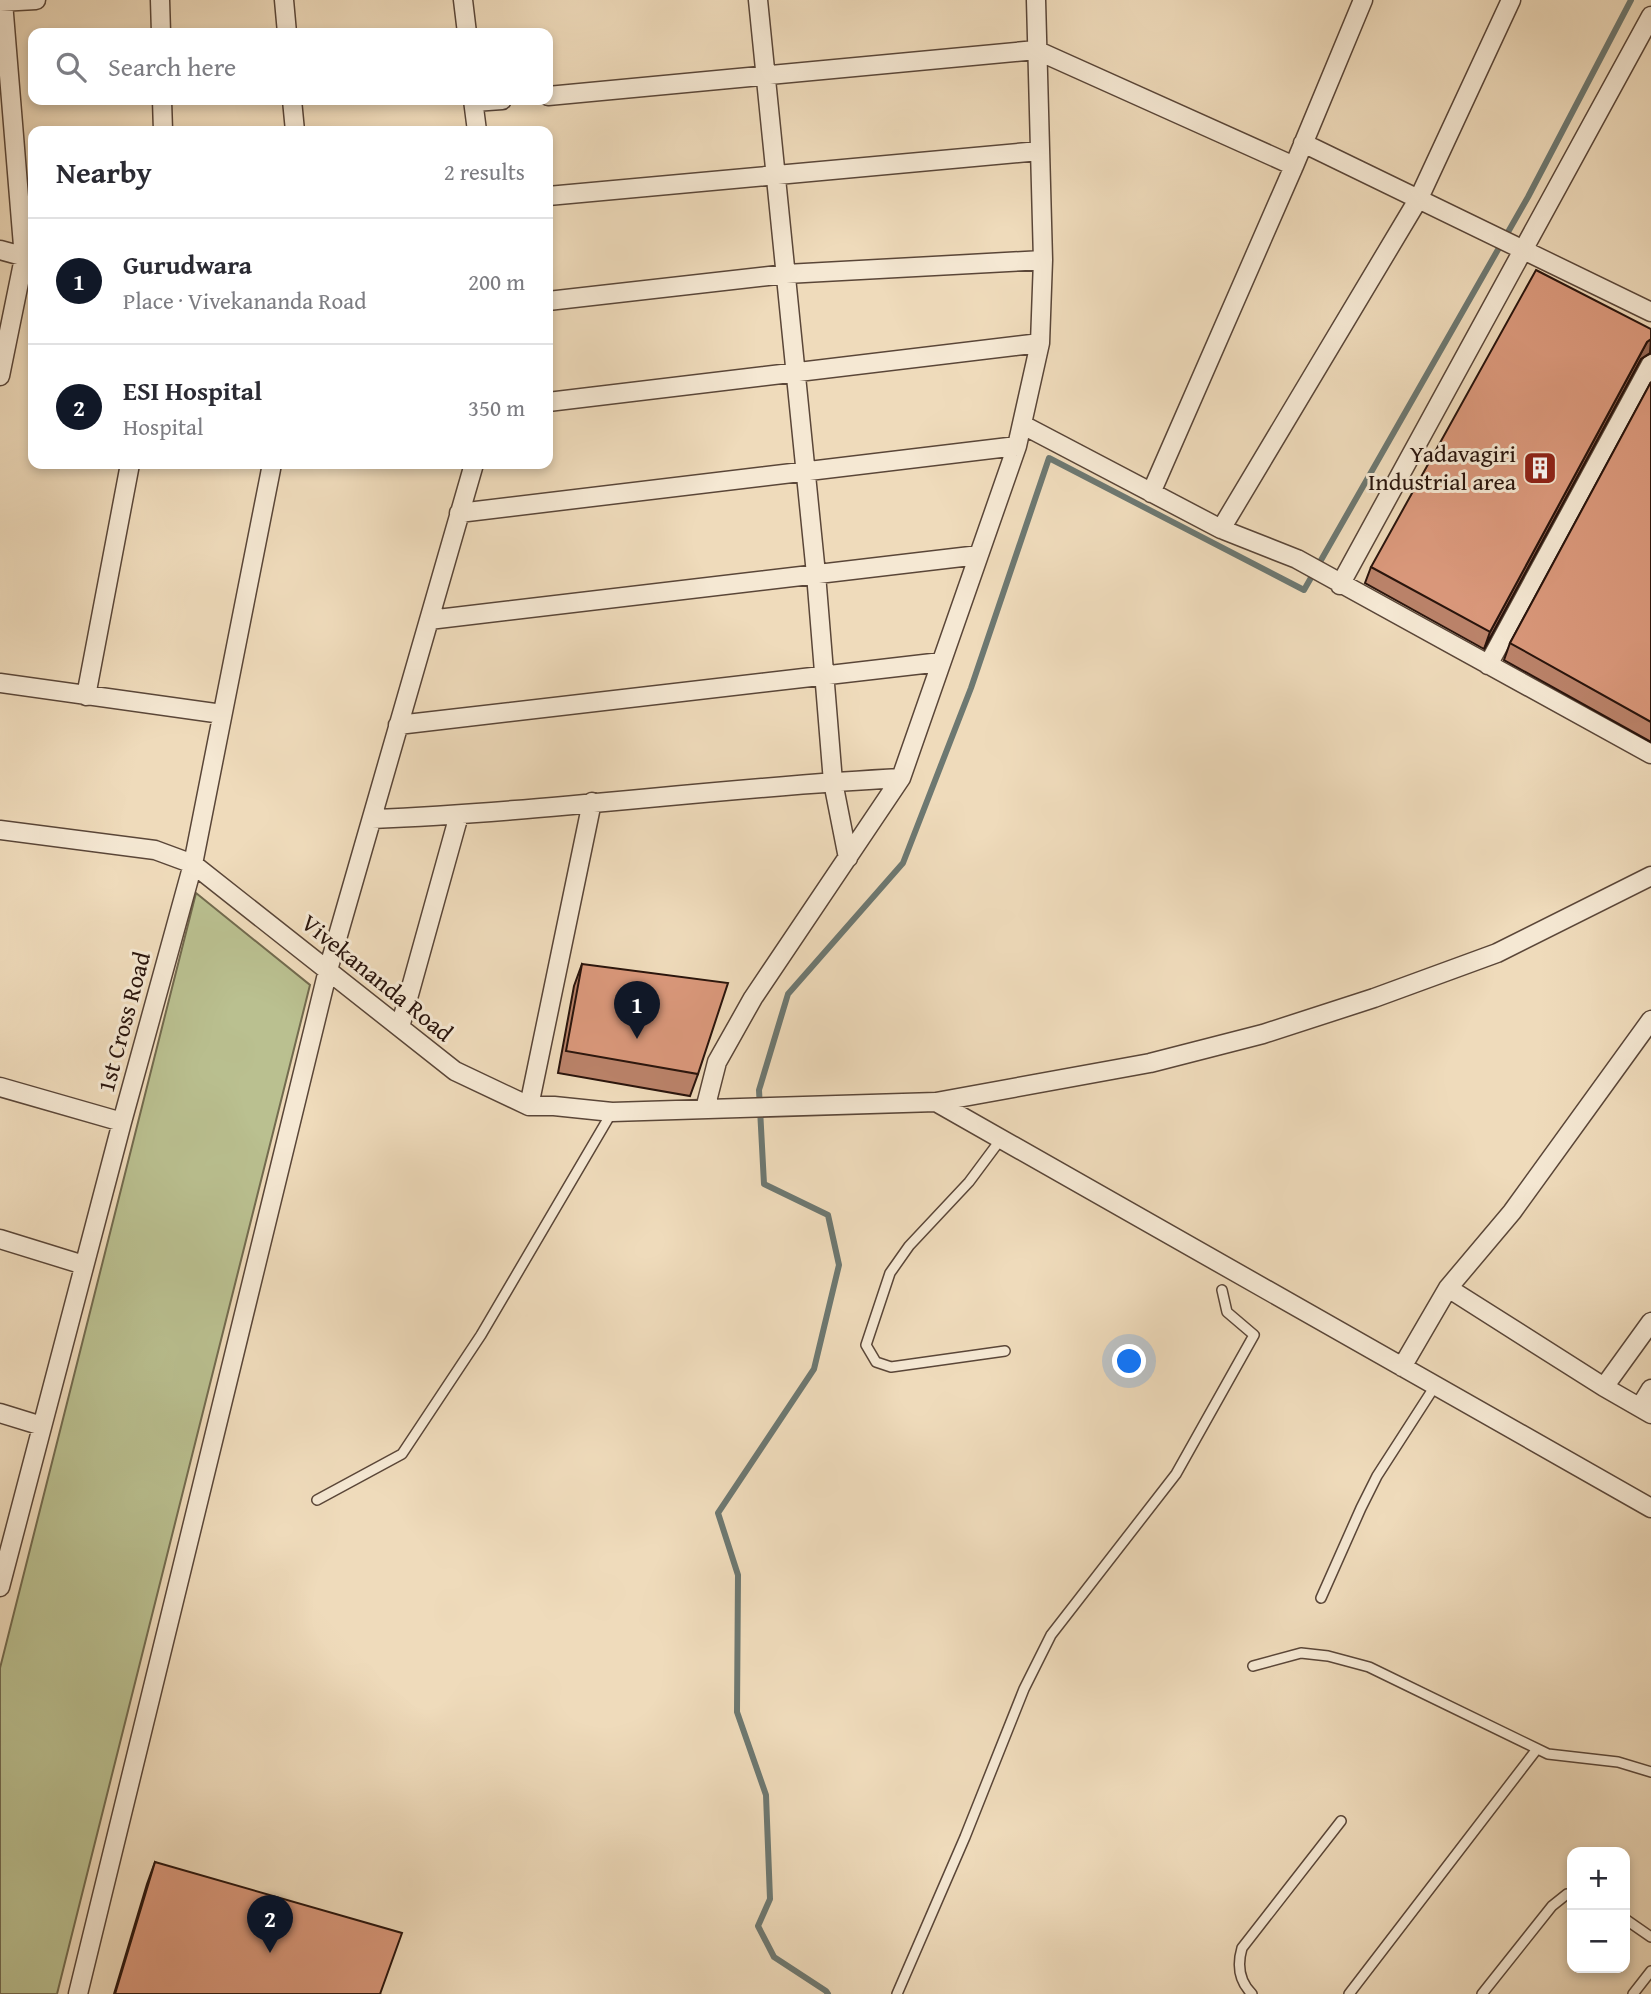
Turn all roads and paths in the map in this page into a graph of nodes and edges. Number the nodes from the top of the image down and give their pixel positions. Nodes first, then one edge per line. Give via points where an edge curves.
1 (36, 0) edge
2 (160, 0) edge
3 (284, 0) edge
4 (463, 0) edge
5 (758, 0) edge
6 (1036, 0) edge
7 (1363, 0) edge
8 (1511, 0) edge
9 (2, 2) edge
10 (1651, 16) edge
11 (161, 28) edge
12 (287, 28) edge
13 (466, 28) edge
14 (1036, 50) junction
15 (766, 76) junction
16 (553, 96) edge
17 (162, 105) edge
18 (292, 105) edge
19 (474, 105) edge
20 (163, 126) edge
21 (295, 126) edge
22 (476, 126) edge
23 (1303, 143) junction
24 (1039, 151) junction
25 (1294, 166) junction
26 (776, 174) junction
27 (553, 196) edge
28 (1419, 198) junction
29 (1521, 248) junction
30 (28, 249) edge
31 (0, 250) edge
32 (28, 258) edge
33 (1043, 260) junction
34 (28, 262) edge
35 (786, 274) junction
36 (553, 300) edge
37 (1651, 312) edge
38 (1040, 343) junction
39 (1651, 364) edge
40 (795, 371) junction
41 (0, 376) edge
42 (553, 401) edge
43 (1029, 428) junction
44 (1017, 446) junction
45 (129, 469) edge
46 (270, 469) edge
47 (472, 469) edge
48 (806, 472) junction
49 (1152, 493) junction
50 (459, 513) junction
51 (1221, 529) junction
52 (979, 555) junction
53 (816, 574) junction
54 (1336, 582) junction
55 (429, 620) junction
56 (941, 662) junction
57 (1488, 664) junction
58 (825, 676) junction
59 (0, 683) edge
60 (86, 696) junction
61 (222, 714) junction
62 (398, 725) junction
63 (1651, 754) edge
64 (901, 778) junction
65 (833, 782) junction
66 (592, 802) junction
67 (459, 815) junction
68 (372, 819) junction
69 (0, 830) edge
70 (848, 858) junction
71 (193, 864) junction
72 (1651, 876) edge
73 (328, 970) junction
74 (1651, 1020) edge
75 (400, 1027) junction
76 (0, 1087) edge
77 (936, 1102) junction
78 (529, 1107) junction
79 (705, 1109) junction
80 (612, 1112) junction
81 (122, 1122) junction
82 (1001, 1139) junction
83 (0, 1240) edge
84 (84, 1265) junction
85 (1448, 1288) junction
86 (1222, 1290) dead end
87 (1651, 1322) edge
88 (1005, 1351) dead end
89 (1402, 1367) junction
90 (1435, 1386) junction
91 (1604, 1387) junction
92 (1651, 1389) edge
93 (1645, 1411) edge
94 (0, 1413) edge
95 (42, 1426) junction
96 (317, 1500) dead end
97 (1651, 1508) edge
98 (3, 1566) edge
99 (0, 1587) edge
100 (1321, 1598) dead end
101 (1253, 1666) dead end
102 (1537, 1749) junction
103 (1651, 1772) edge
104 (1341, 1821) dead end
105 (1567, 1894) edge
106 (1630, 1922) edge
107 (1651, 1937) edge
108 (1651, 1971) edge
109 (78, 1994) edge
110 (897, 1994) edge
111 (1252, 1994) edge
112 (1349, 1994) edge
113 (1482, 1994) edge
114 (1633, 1994) edge

1 - 9 street
2 - 11 street
3 - 12 street
4 - 13 street
5 - 15 street
6 - 14 street
7 - 23 street
8 - 28 street
9 - 30 street
10 - 29 street
14 - 15 street
14 - 24 street
14 - 25 street
15 - 16 street
15 - 26 street
17 - 20 street
18 - 21 street
19 - 22 street
23 - 25 street
23 - 28 street
24 - 26 street
24 - 33 street
25 - 49 street
26 - 27 street
26 - 35 street
28 - 29 street
28 - 51 street
29 - 37 street
29 - 54 street
31 - 32 street
33 - 35 street
33 - 38 street
34 - 41 street
35 - 36 street
35 - 40 street
38 - 40 street
38 - 43 street
39 - 57 street
40 - 42 street
40 - 48 street
43 - 44 street
43 - 49 street
44 - 48 street
44 - 52 street
45 - 60 street
46 - 61 street, 1st Cross Road
47 - 50 street
48 - 50 street
48 - 53 street
49 - 51 street
50 - 55 street
51 - 54 street via 1297,559
52 - 53 street
52 - 56 street
53 - 55 street
53 - 58 street
54 - 57 street
55 - 62 street
56 - 58 street
56 - 64 street
57 - 63 street
58 - 62 street
58 - 65 street
59 - 60 street
60 - 61 street
61 - 71 street, 1st Cross Road
62 - 68 street
64 - 65 street
64 - 70 street
65 - 66 street
65 - 70 street
66 - 67 street
66 - 78 street
67 - 68 street
67 - 75 street
68 - 73 street
69 - 71 street, Vivekananda Road via 155,850
70 - 79 street via 752,998 717,1062
71 - 73 street, Vivekananda Road
71 - 81 street, 1st Cross Road
72 - 77 street, Vivekananda Road via 1497,953 1275,1030 1150,1063
73 - 75 street, Vivekananda Road
73 - 109 street
74 - 85 street via 1512,1212
75 - 78 street, Vivekananda Road via 455,1071
76 - 81 street
77 - 79 street, Vivekananda Road
77 - 82 street
78 - 80 street, Vivekananda Road
79 - 80 street, Vivekananda Road
80 - 96 lane via 481,1335 402,1454
81 - 84 street, 1st Cross Road
82 - 88 lane via 890,1273 866,1345 876,1362 891,1367
82 - 89 street
83 - 84 street
84 - 95 street, 1st Cross Road
85 - 89 street
85 - 91 street
86 - 110 lane via 1227,1312 1254,1335 1176,1475 1051,1635 1024,1689
87 - 91 street
89 - 90 street
90 - 97 street
90 - 100 lane via 1377,1476
91 - 93 street
92 - 93 street
94 - 95 street
95 - 98 street, 1st Cross Road
98 - 99 street, 1st Cross Road
101 - 102 lane via 1301,1653 1369,1667
102 - 103 lane
102 - 112 lane
104 - 111 lane via 1242,1948 1237,1965
105 - 113 lane via 1552,1906
106 - 107 lane
108 - 114 lane

